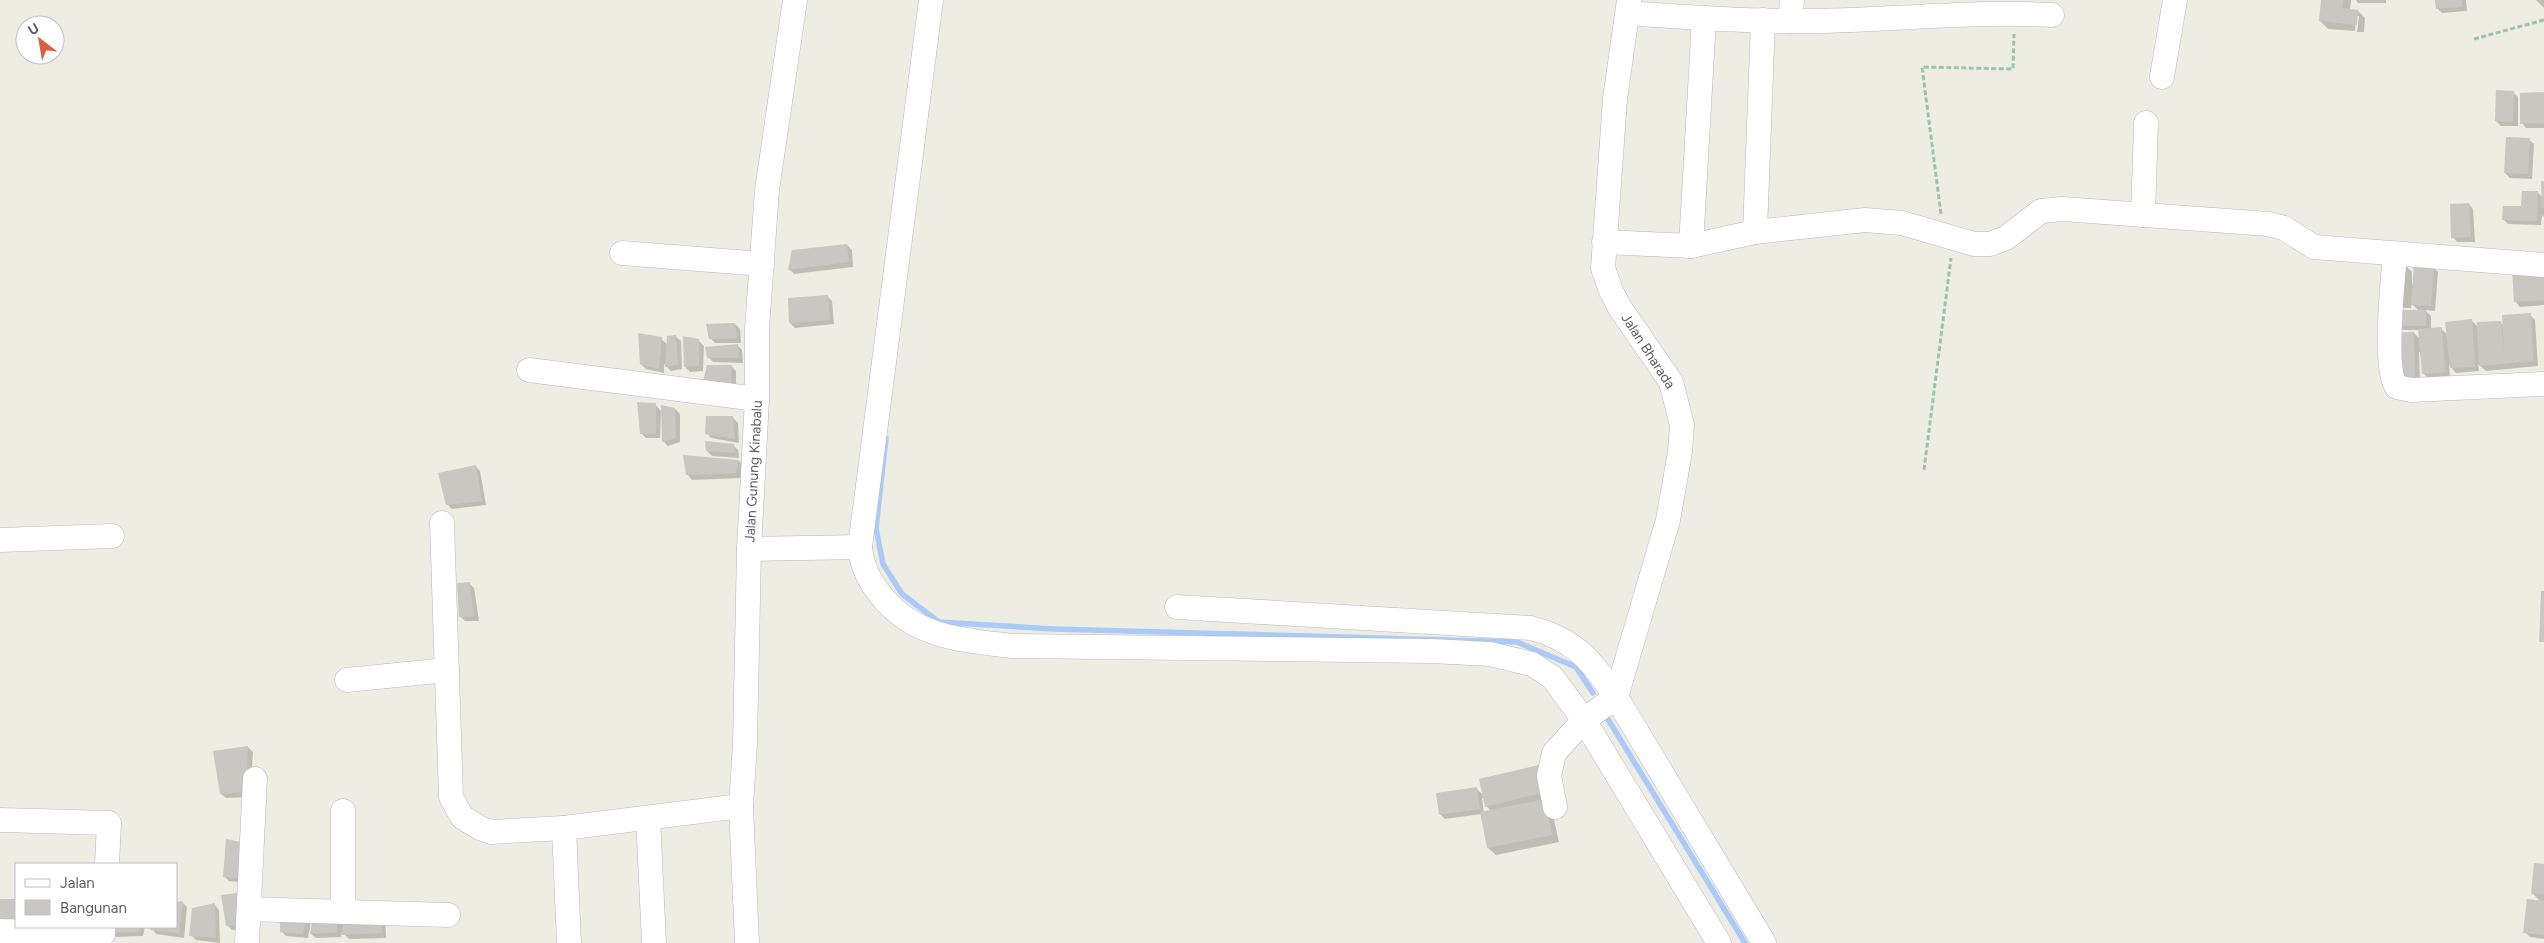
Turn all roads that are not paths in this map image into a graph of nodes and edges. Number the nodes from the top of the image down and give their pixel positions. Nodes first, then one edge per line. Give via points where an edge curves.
1 (795, 0) edge
2 (931, 0) edge
3 (2175, 0) edge
4 (1629, 7) edge
5 (1791, 11) edge
6 (2052, 15) dead end
7 (1704, 19) junction
8 (1762, 20) junction
9 (2162, 77) dead end
10 (2146, 123) dead end
11 (2142, 215) junction
12 (1755, 232) junction
13 (1604, 242) junction
14 (1691, 246) junction
15 (622, 252) dead end
16 (2395, 254) junction
17 (762, 264) junction
18 (2544, 266) edge
19 (529, 370) dead end
20 (2544, 384) edge
21 (757, 399) junction
22 (442, 523) dead end
23 (112, 536) dead end
24 (0, 540) edge
25 (860, 547) junction
26 (749, 549) junction
27 (1177, 607) dead end
28 (447, 670) junction
29 (347, 680) dead end
30 (1600, 709) junction
31 (255, 779) dead end
32 (741, 806) junction
33 (1555, 807) dead end
34 (343, 811) dead end
35 (648, 818) junction
36 (0, 820) edge
37 (564, 828) junction
38 (107, 863) edge
39 (249, 909) junction
40 (343, 912) junction
41 (448, 915) dead end
42 (103, 928) edge
43 (0, 931) edge
44 (247, 943) edge
45 (569, 943) edge
46 (654, 943) edge
47 (748, 943) edge
48 (1719, 943) edge
49 (1764, 943) edge

1 - 17 street, Jalan Gunung Kinabalu via 767,190
2 - 25 street
3 - 9 street
4 - 7 street
4 - 13 street, Jalan Bharada via 1615,100
5 - 6 street
5 - 8 street
7 - 8 street
7 - 14 street
8 - 12 street
10 - 11 street
11 - 12 street via 2062,209 2041,211 2006,238 1990,244 1974,244 1902,223 1865,220
11 - 16 street via 2268,224 2284,228 2314,247
12 - 14 street
13 - 14 street
13 - 30 street, Jalan Bharada via 1603,268 1610,291 1671,382 1682,425 1668,520
15 - 17 street
16 - 18 street
16 - 20 street via 2390,331 2392,378 2397,386 2412,390
17 - 21 street, Jalan Gunung Kinabalu via 757,329
19 - 21 street
21 - 26 street, Jalan Gunung Kinabalu
22 - 28 street
23 - 24 street
25 - 26 street
25 - 30 street via 867,576 889,605 920,628 954,639 1024,647 1250,647 1490,654 1544,669 1568,695
26 - 32 street, Jalan Gunung Kinabalu
27 - 30 street via 1532,628 1571,645 1593,662
28 - 29 street
28 - 37 street via 451,797 457,811 472,824 491,832
30 - 33 street via 1559,747 1550,765
30 - 48 street
30 - 49 street
31 - 39 street
32 - 35 street
32 - 47 street, Jalan Gunung Kinabalu
34 - 40 street
35 - 37 street
35 - 46 street
36 - 38 street via 110,823
37 - 45 street
39 - 40 street
39 - 44 street
40 - 41 street
42 - 43 street via 103,934

